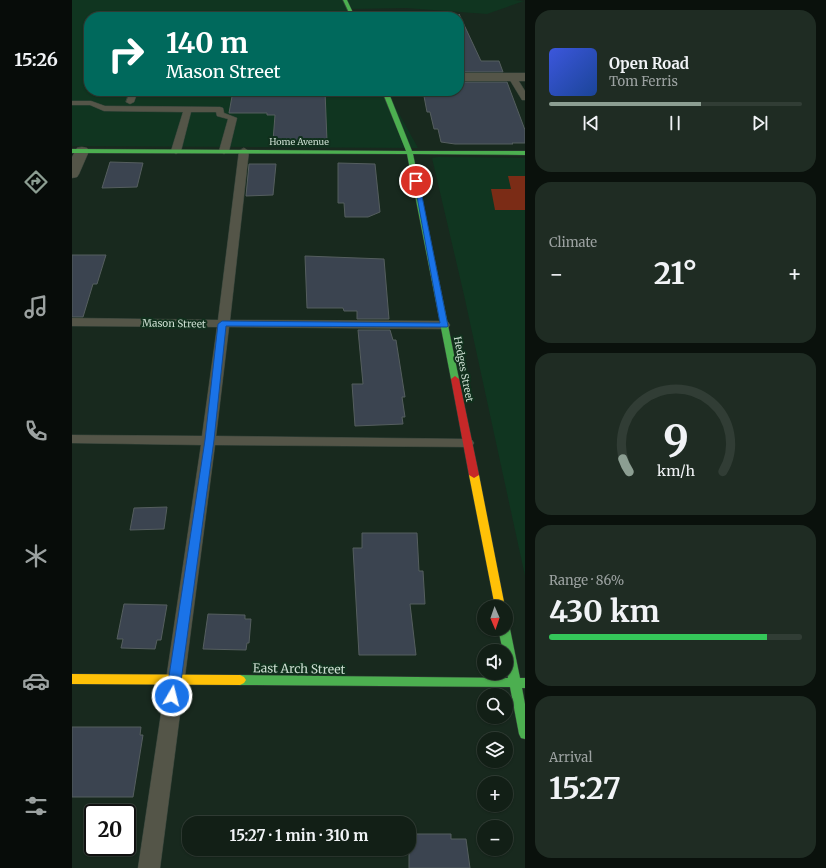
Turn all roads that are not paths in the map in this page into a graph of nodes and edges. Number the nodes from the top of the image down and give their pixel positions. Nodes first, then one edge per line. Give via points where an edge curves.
1 (345, 0) edge
2 (351, 12) edge
3 (464, 77) edge
4 (512, 77) junction
5 (525, 77) edge
6 (132, 96) edge
7 (387, 96) edge
8 (525, 98) edge
9 (130, 102) dead end
10 (72, 103) edge
11 (188, 109) junction
12 (77, 150) edge
13 (176, 151) junction
14 (224, 151) junction
15 (244, 151) junction
16 (410, 153) junction
17 (525, 154) edge
18 (72, 174) edge
19 (72, 322) edge
20 (222, 324) junction
21 (444, 326) junction
22 (72, 439) edge
23 (209, 440) junction
24 (467, 443) junction
25 (499, 600) edge
26 (505, 636) edge
27 (72, 679) edge
28 (175, 680) junction
29 (515, 683) junction
30 (525, 683) edge
31 (525, 734) edge
32 (149, 868) edge

1 - 2 street
3 - 4 street
4 - 5 street
4 - 8 lane
6 - 9 lane
7 - 16 street, Hedges Street
10 - 11 lane via 91,103 104,108
11 - 13 lane
11 - 14 lane via 220,110 220,114 232,118
12 - 13 street, Home Avenue
12 - 18 street
13 - 14 street, Home Avenue
14 - 15 street, Home Avenue
15 - 16 street, Home Avenue
15 - 20 lane
16 - 17 street, Home Avenue
16 - 21 street, Hedges Street
19 - 20 lane, Mason Street
20 - 21 lane, Mason Street
20 - 23 lane
21 - 24 street, Hedges Street
22 - 23 lane
23 - 24 lane
23 - 28 lane
24 - 25 street, Hedges Street
26 - 29 street
27 - 28 street, East Arch Street
28 - 29 street, East Arch Street
28 - 32 lane
29 - 30 street, East Arch Street
29 - 31 street

